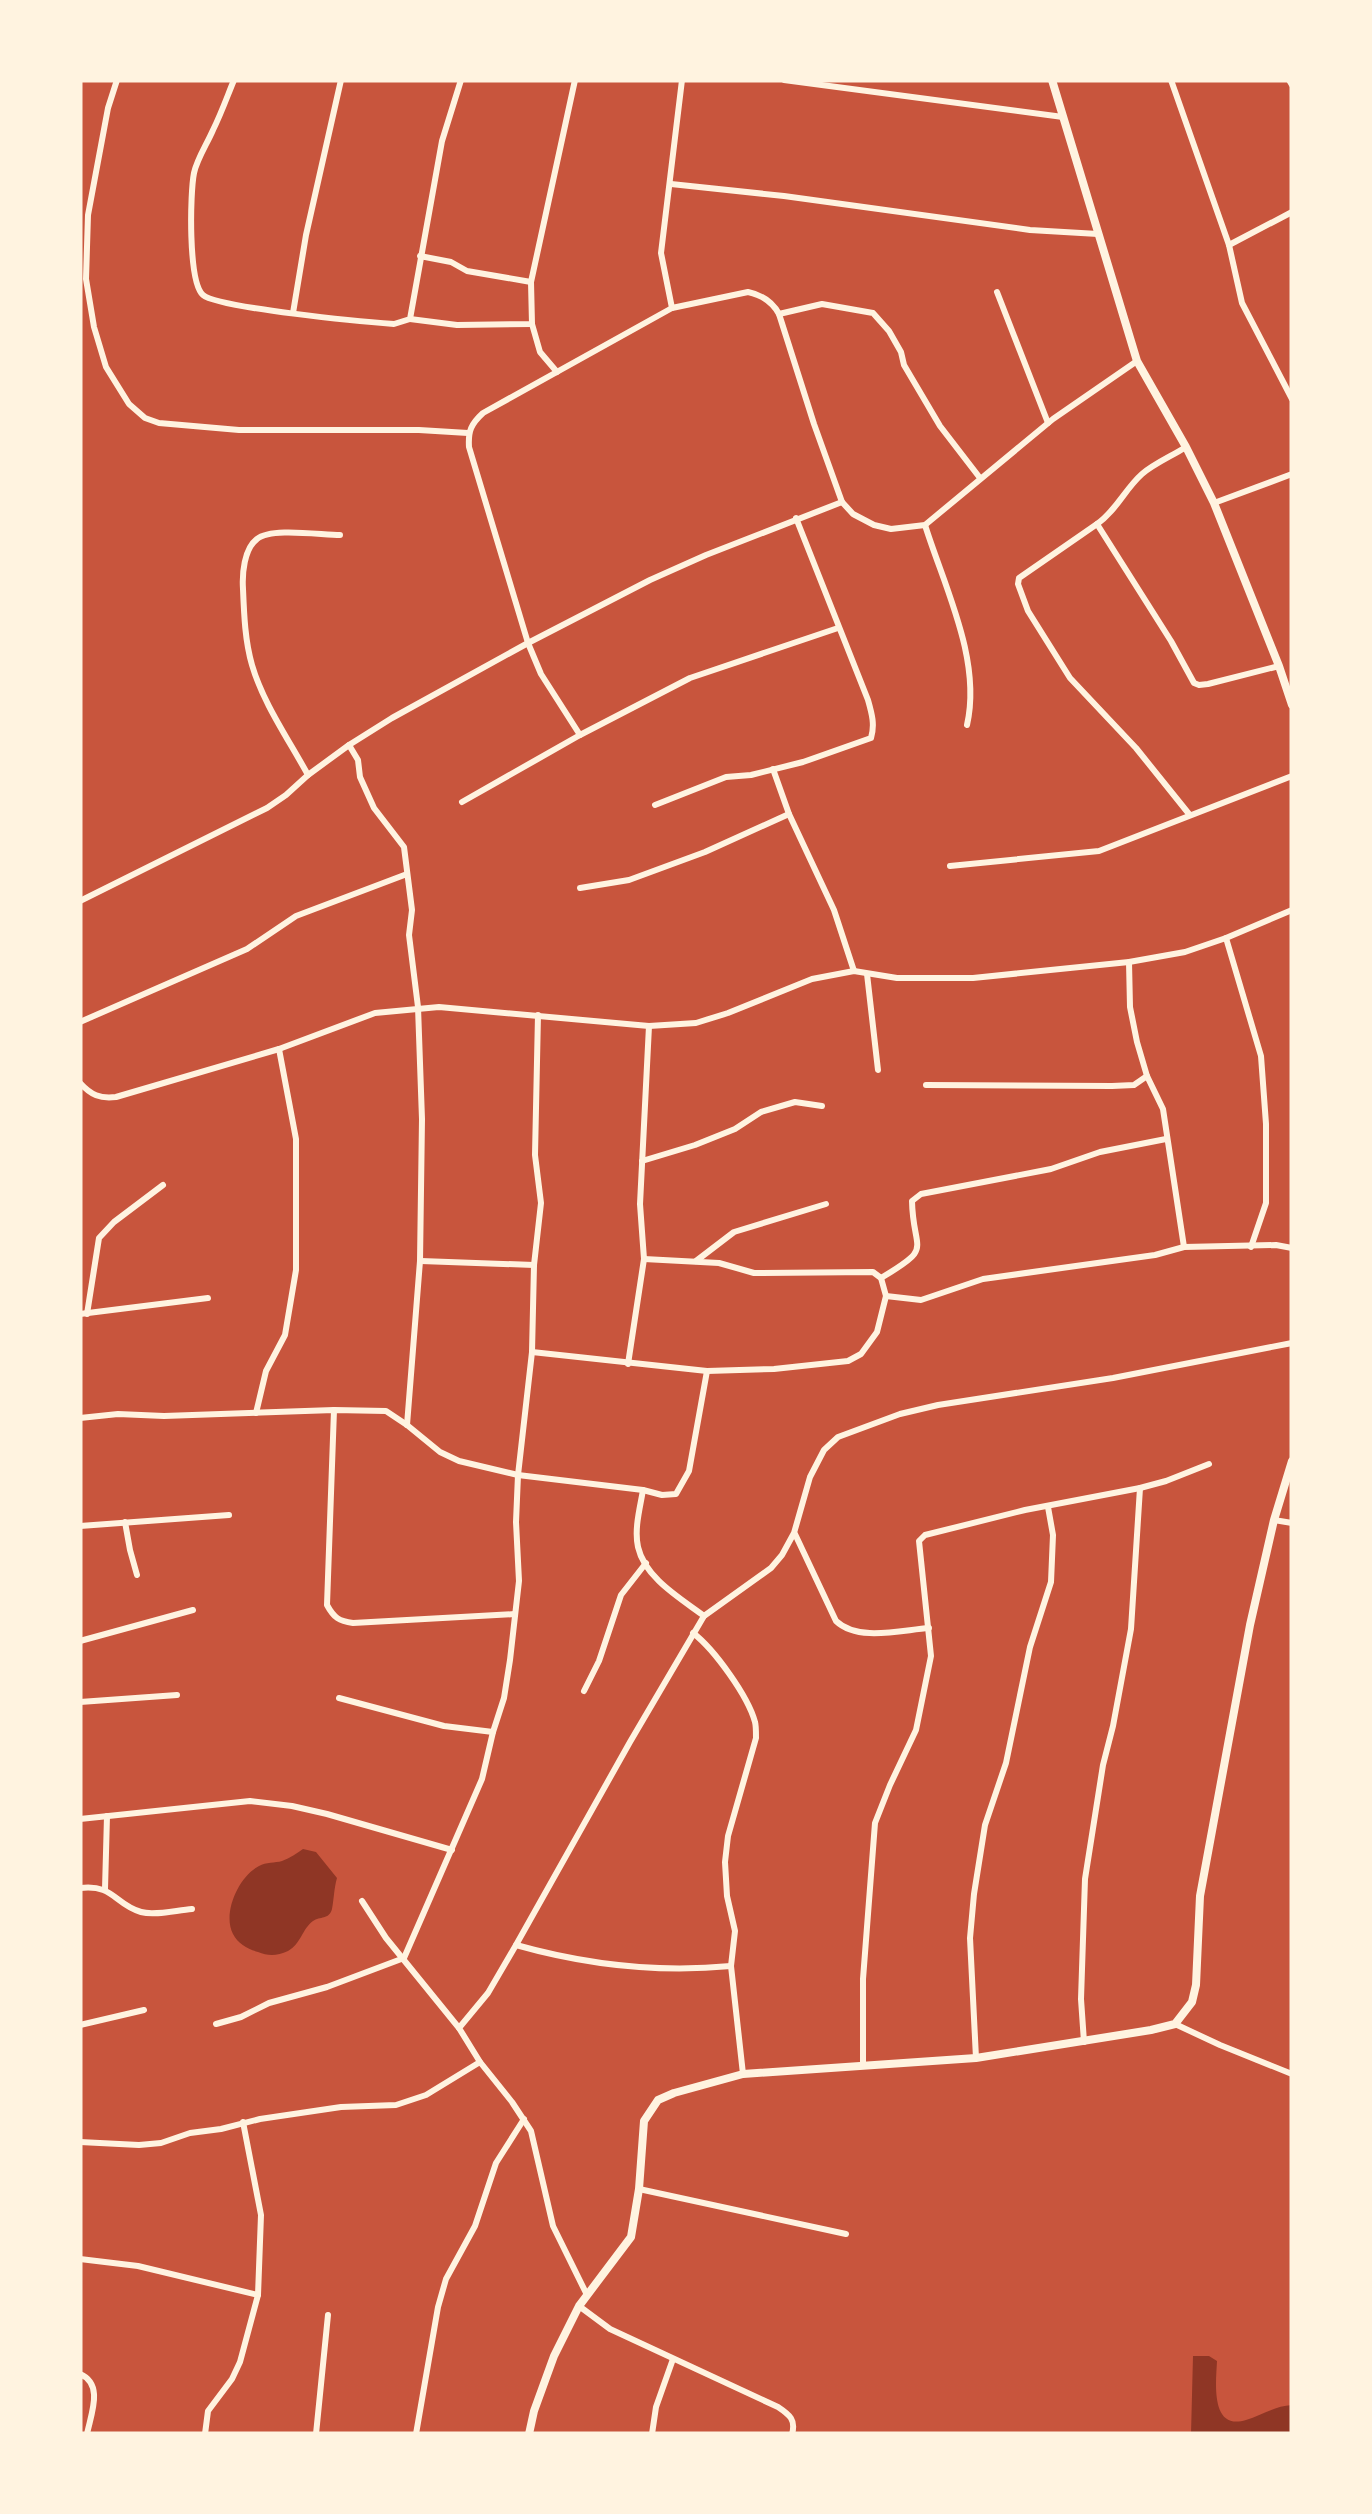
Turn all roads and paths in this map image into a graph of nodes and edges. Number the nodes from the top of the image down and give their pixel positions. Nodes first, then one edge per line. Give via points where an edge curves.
1 (117, 80) edge
2 (234, 80) edge
3 (341, 80) edge
4 (460, 80) edge
5 (575, 80) edge
6 (682, 80) edge
7 (784, 80) edge
8 (1052, 80) edge
9 (1171, 80) edge
10 (1063, 117) junction
11 (671, 184) junction
12 (1292, 212) edge
13 (1098, 234) junction
14 (1229, 245) junction
15 (420, 256) junction
16 (532, 282) junction
17 (997, 292) dead end
18 (672, 308) junction
19 (294, 313) junction
20 (780, 314) junction
21 (410, 320) junction
22 (532, 324) junction
23 (1137, 361) junction
24 (557, 372) junction
25 (1292, 399) edge
26 (1048, 424) junction
27 (468, 433) junction
28 (1186, 447) junction
29 (1292, 474) edge
30 (980, 478) junction
31 (842, 502) junction
32 (1214, 503) junction
33 (796, 518) junction
34 (1097, 524) junction
35 (925, 525) junction
36 (340, 536) dead end
37 (838, 628) junction
38 (528, 643) junction
39 (1279, 666) junction
40 (1292, 705) edge
41 (967, 725) dead end
42 (580, 735) junction
43 (349, 744) junction
44 (773, 769) junction
45 (308, 774) junction
46 (1292, 776) edge
47 (462, 802) dead end
48 (654, 805) dead end
49 (788, 814) junction
50 (1190, 814) junction
51 (950, 866) dead end
52 (406, 874) junction
53 (580, 888) dead end
54 (80, 901) edge
55 (1292, 910) edge
56 (1226, 938) junction
57 (1129, 962) junction
58 (854, 972) junction
59 (868, 974) junction
60 (418, 1008) junction
61 (538, 1015) junction
62 (80, 1022) edge
63 (649, 1026) junction
64 (279, 1048) junction
65 (878, 1070) dead end
66 (1148, 1076) junction
67 (80, 1083) edge
68 (926, 1085) dead end
69 (822, 1106) dead end
70 (1166, 1140) junction
71 (642, 1161) junction
72 (163, 1185) dead end
73 (826, 1204) dead end
74 (1184, 1246) junction
75 (1250, 1247) junction
76 (1292, 1248) edge
77 (644, 1260) junction
78 (420, 1261) junction
79 (696, 1261) junction
80 (534, 1265) junction
81 (882, 1278) junction
82 (886, 1296) junction
83 (208, 1298) dead end
84 (84, 1314) edge
85 (1292, 1343) edge
86 (532, 1352) junction
87 (628, 1364) junction
88 (707, 1371) junction
89 (334, 1410) junction
90 (256, 1413) junction
91 (80, 1418) edge
92 (407, 1425) junction
93 (1292, 1461) edge
94 (1208, 1464) dead end
95 (518, 1476) junction
96 (1140, 1488) junction
97 (643, 1490) junction
98 (1048, 1506) junction
99 (229, 1515) dead end
100 (1274, 1520) junction
101 (126, 1522) junction
102 (1292, 1524) edge
103 (80, 1526) edge
104 (794, 1532) junction
105 (646, 1563) junction
106 (137, 1575) dead end
107 (193, 1610) dead end
108 (516, 1614) junction
109 (704, 1616) junction
110 (930, 1628) junction
111 (693, 1633) junction
112 (80, 1641) edge
113 (584, 1691) dead end
114 (177, 1695) dead end
115 (339, 1698) dead end
116 (80, 1702) edge
117 (493, 1732) junction
118 (107, 1816) junction
119 (80, 1818) edge
120 (452, 1850) junction
121 (80, 1888) edge
122 (105, 1889) junction
123 (362, 1900) dead end
124 (192, 1909) dead end
125 (516, 1945) junction
126 (404, 1958) junction
127 (731, 1966) junction
128 (144, 2010) dead end
129 (216, 2024) dead end
130 (1174, 2024) junction
131 (80, 2025) edge
132 (459, 2028) junction
133 (1084, 2042) junction
134 (976, 2058) junction
135 (480, 2062) junction
136 (863, 2066) junction
137 (743, 2074) junction
138 (1292, 2074) edge
139 (524, 2118) junction
140 (243, 2122) junction
141 (80, 2142) edge
142 (640, 2189) junction
143 (846, 2234) dead end
144 (80, 2259) edge
145 (258, 2295) junction
146 (587, 2295) junction
147 (579, 2306) junction
148 (328, 2314) dead end
149 (672, 2359) junction
150 (80, 2374) edge
151 (87, 2434) edge
152 (204, 2434) edge
153 (316, 2434) edge
154 (416, 2434) edge
155 (529, 2434) edge
156 (652, 2434) edge
157 (792, 2434) edge

1 - 27 street via 88,215 86,280 106,367 129,404 159,423 239,430
2 - 19 street via 194,171 190,209 198,289 220,302
3 - 19 street
4 - 15 street
5 - 16 street
6 - 11 street
7 - 10 street
8 - 10 street
9 - 14 street
10 - 13 street
11 - 13 street
11 - 18 street via 661,253
12 - 14 street
13 - 23 street
14 - 25 street via 1242,304
15 - 16 street
15 - 21 street
16 - 22 street
17 - 26 street
18 - 20 street via 748,292
18 - 24 street
19 - 21 street
20 - 30 street via 822,304 873,312 940,426
20 - 31 street
21 - 22 street
22 - 24 street via 540,352
23 - 26 street
23 - 28 street
24 - 27 street via 483,414
26 - 30 street
27 - 38 street
28 - 32 street
28 - 34 street via 1144,473
29 - 32 street
30 - 35 street
31 - 33 street
31 - 35 street via 874,525
32 - 39 street
33 - 37 street
33 - 38 street via 650,580
34 - 39 street via 1194,683
34 - 50 street via 1018,584 1070,678
35 - 41 street via 968,669
36 - 45 street via 259,536 242,577 252,664
37 - 42 street via 690,678
37 - 44 street via 873,718 870,738
38 - 42 street
38 - 43 street
39 - 40 street
42 - 47 street
43 - 45 street
43 - 52 street via 374,808 404,847
44 - 48 street via 726,777
44 - 49 street
45 - 54 street via 267,808
46 - 50 street
49 - 53 street via 628,880
49 - 58 street via 834,910
50 - 51 street via 1098,850
52 - 60 street
52 - 62 street via 296,916 247,949
55 - 56 street
56 - 57 street
56 - 75 street via 1261,1056 1266,1203
57 - 59 street via 973,978
57 - 66 street via 1130,1006
58 - 59 street
58 - 63 street via 812,978 728,1014
59 - 65 street
60 - 61 street
60 - 64 street via 375,1012
60 - 78 street
61 - 63 street
61 - 80 street via 535,1156 541,1203
63 - 71 street
64 - 67 street via 116,1097 103,1098
64 - 90 street via 296,1139 296,1270 285,1335 266,1371
66 - 68 street via 1112,1086
66 - 70 street via 1163,1109
69 - 71 street via 795,1102 761,1112 695,1145
70 - 74 street
70 - 81 street via 920,1194 912,1201 919,1248
71 - 77 street
72 - 84 street via 99,1238
73 - 79 street via 734,1232
74 - 75 street
74 - 82 street via 993,1276 921,1300
75 - 76 street
77 - 79 street
77 - 87 street
78 - 80 street
78 - 92 street
79 - 81 street via 754,1273 873,1272
80 - 86 street
81 - 82 street
82 - 88 street via 877,1332 848,1361
83 - 84 street
85 - 104 street via 938,1405 855,1430 824,1450
86 - 87 street
86 - 95 street
87 - 88 street
88 - 97 street via 682,1486 676,1494
89 - 90 street
89 - 92 street via 386,1411
89 - 108 street via 327,1605 332,1615 353,1623
90 - 91 street
92 - 95 street via 459,1461
93 - 100 street
94 - 96 street
95 - 97 street
95 - 108 street
96 - 98 street
96 - 133 street via 1131,1629 1085,1879
97 - 105 street via 637,1534
98 - 110 street via 919,1542
98 - 134 street via 1051,1582 984,1825 974,1894
99 - 101 street
100 - 102 street
100 - 130 street via 1200,1896 1196,1985
101 - 103 street
101 - 106 street
104 - 109 street via 772,1568
104 - 110 street via 843,1628
105 - 109 street via 659,1582
105 - 113 street via 621,1594
107 - 112 street
108 - 117 street
109 - 111 street
110 - 136 street via 929,1674 916,1730 876,1824 862,1980
111 - 125 street
111 - 127 street via 721,1664 756,1723 726,1849 735,1930
114 - 116 street
115 - 117 street
117 - 120 street via 482,1779
118 - 119 street
118 - 120 street via 250,1800
118 - 122 street
120 - 126 street
121 - 122 street
122 - 124 street via 144,1913
123 - 126 street
125 - 127 street via 613,1966
125 - 132 street
126 - 129 street
126 - 132 street
127 - 137 street
128 - 131 street
130 - 133 street
130 - 138 street
132 - 135 street
133 - 134 street
134 - 136 street
135 - 139 street
135 - 140 street via 396,2106
136 - 137 street
137 - 142 street via 658,2100 644,2121
139 - 146 street via 554,2226
139 - 154 street via 496,2163 475,2226 446,2279
140 - 141 street via 139,2146
140 - 145 street via 261,2215
142 - 143 street
142 - 146 street via 632,2237
144 - 145 street
145 - 152 street via 240,2362 212,2403
146 - 147 street
147 - 149 street
147 - 155 street via 554,2356
148 - 153 street
149 - 156 street
149 - 157 street via 778,2408 792,2418
150 - 151 street via 93,2382

